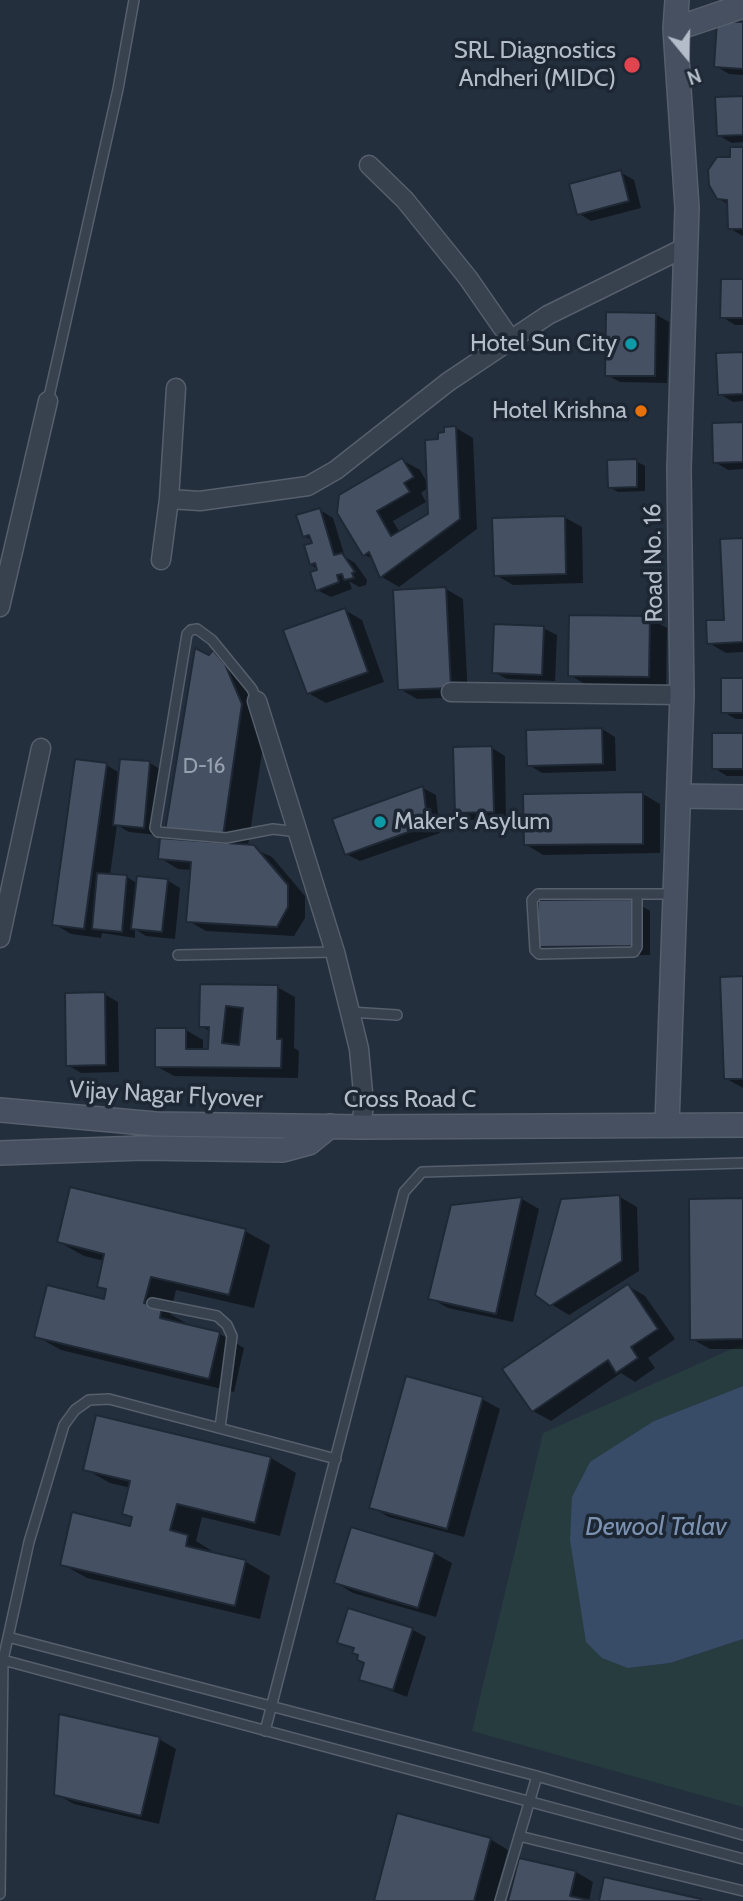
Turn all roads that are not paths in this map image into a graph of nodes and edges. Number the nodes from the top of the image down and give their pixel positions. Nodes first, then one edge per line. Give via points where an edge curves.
1 (134, 0) edge
2 (677, 0) edge
3 (743, 6) edge
4 (675, 29) junction
5 (369, 164) dead end
6 (686, 247) junction
7 (511, 340) junction
8 (176, 388) dead end
9 (48, 401) joint
10 (169, 499) junction
11 (161, 560) dead end
12 (0, 607) edge
13 (451, 692) dead end
14 (682, 695) junction
15 (257, 701) joint
16 (41, 748) dead end
17 (679, 796) junction
18 (743, 797) edge
19 (299, 832) junction
20 (637, 894) junction
21 (676, 894) junction
22 (0, 938) edge
23 (335, 952) junction
24 (178, 955) dead end
25 (350, 1012) junction
26 (397, 1015) dead end
27 (0, 1110) edge
28 (667, 1125) junction
29 (743, 1125) edge
30 (319, 1126) junction
31 (361, 1128) junction
32 (0, 1153) edge
33 (743, 1163) edge
34 (152, 1303) dead end
35 (220, 1428) junction
36 (335, 1459) junction
37 (8, 1637) junction
38 (3, 1660) junction
39 (270, 1705) junction
40 (265, 1731) junction
41 (537, 1776) junction
42 (529, 1800) junction
43 (743, 1835) edge
44 (519, 1836) junction
45 (743, 1859) edge
46 (743, 1891) edge
47 (0, 1894) edge
48 (500, 1901) edge

1 - 9 lane
2 - 4 street, Road No. 16
3 - 4 street
4 - 6 street, Road No. 16
5 - 7 street via 405,200 468,278
6 - 7 street via 548,315
6 - 14 street, Road No. 16 via 679,469
7 - 10 street via 308,486 200,501
8 - 10 street
9 - 12 street
10 - 11 street
13 - 14 street
14 - 17 street, Road No. 16
15 - 19 street
15 - 19 lane via 212,640 191,630 155,828 158,832 226,838 273,829
16 - 22 street
17 - 18 street
17 - 21 street, Road No. 16
19 - 23 street
20 - 20 lane via 538,894 532,900 535,950 539,954 634,952
20 - 21 lane
21 - 28 street, Road No. 16
23 - 24 lane
23 - 25 street
25 - 26 lane
25 - 31 street via 363,1090
27 - 30 street, Vijay Nagar Flyover via 156,1124
28 - 29 street, Cross Road C
28 - 31 street, Cross Road C
30 - 31 street, Cross Road C
30 - 32 street, Cross Road C via 309,1143 282,1150
33 - 36 lane via 422,1172 404,1192
34 - 35 lane via 217,1315 227,1325 232,1336
35 - 36 lane
35 - 37 lane via 109,1399 89,1400 75,1410 64,1425 29,1542
36 - 39 lane
37 - 38 lane
37 - 39 lane
38 - 40 lane
38 - 47 lane
39 - 40 lane
39 - 41 lane
40 - 42 lane
41 - 42 lane
41 - 43 lane
42 - 44 lane
42 - 45 lane
44 - 46 lane
44 - 48 lane

